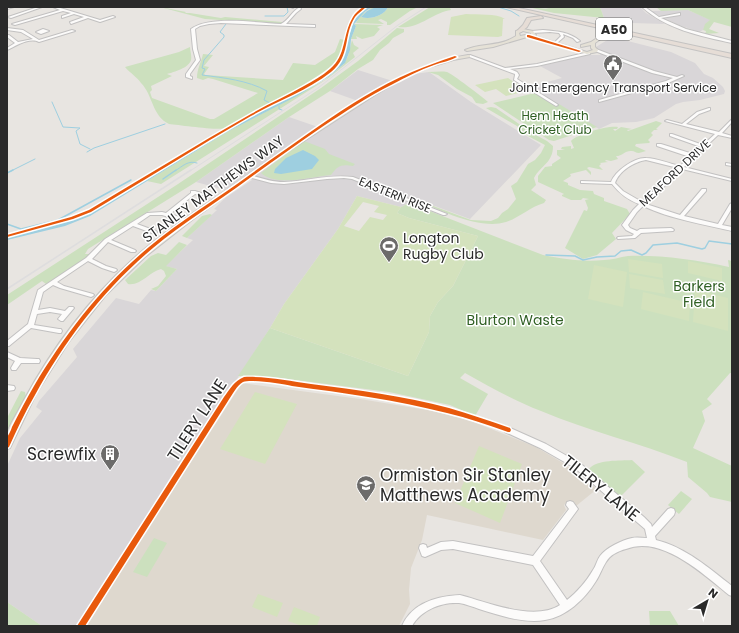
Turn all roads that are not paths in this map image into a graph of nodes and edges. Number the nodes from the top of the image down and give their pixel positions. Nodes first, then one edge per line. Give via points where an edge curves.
1 (11, 7) edge
2 (41, 7) edge
3 (56, 7) edge
4 (503, 7) edge
5 (508, 7) edge
6 (514, 7) edge
7 (521, 7) edge
8 (643, 7) edge
9 (7, 8) edge
10 (293, 8) edge
11 (302, 8) edge
12 (62, 10) junction
13 (675, 12) dead end
14 (75, 13) junction
15 (10, 17) dead end
16 (88, 17) junction
17 (63, 18) dead end
18 (112, 18) dead end
19 (658, 18) junction
20 (525, 20) junction
21 (21, 23) junction
22 (72, 23) dead end
23 (15, 24) dead end
24 (285, 24) junction
25 (587, 24) junction
26 (46, 26) dead end
27 (314, 26) dead end
28 (7, 29) edge
29 (611, 29) junction
30 (16, 30) junction
31 (45, 31) junction
32 (52, 31) dead end
33 (73, 31) dead end
34 (519, 33) junction
35 (560, 33) junction
36 (529, 34) junction
37 (10, 36) edge
38 (31, 36) junction
39 (727, 37) dead end
40 (562, 38) junction
41 (573, 38) junction
42 (36, 39) junction
43 (514, 39) junction
44 (723, 39) junction
45 (578, 41) dead end
46 (556, 42) junction
47 (732, 42) edge
48 (17, 43) junction
49 (480, 48) junction
50 (593, 49) junction
51 (7, 50) edge
52 (581, 50) junction
53 (463, 53) junction
54 (474, 53) junction
55 (732, 53) edge
56 (481, 59) junction
57 (505, 69) junction
58 (682, 76) dead end
59 (191, 78) dead end
60 (678, 78) junction
61 (600, 101) dead end
62 (556, 105) dead end
63 (709, 110) dead end
64 (732, 120) edge
65 (667, 121) dead end
66 (683, 125) junction
67 (718, 133) junction
68 (670, 135) dead end
69 (732, 137) edge
70 (659, 145) dead end
71 (704, 146) junction
72 (693, 156) junction
73 (682, 167) junction
74 (252, 175) junction
75 (732, 180) edge
76 (583, 182) dead end
77 (613, 183) junction
78 (704, 190) dead end
79 (202, 194) dead end
80 (732, 204) edge
81 (642, 205) junction
82 (167, 214) junction
83 (445, 214) dead end
84 (682, 216) junction
85 (187, 221) junction
86 (132, 224) junction
87 (719, 226) junction
88 (732, 229) edge
89 (671, 230) dead end
90 (154, 232) dead end
91 (636, 233) junction
92 (620, 238) dead end
93 (107, 240) junction
94 (133, 251) dead end
95 (88, 259) junction
96 (109, 263) dead end
97 (103, 267) junction
98 (114, 270) dead end
99 (53, 283) junction
100 (72, 290) junction
101 (67, 295) dead end
102 (91, 295) dead end
103 (35, 312) junction
104 (61, 318) dead end
105 (30, 326) junction
106 (59, 332) dead end
107 (7, 344) edge
108 (7, 354) edge
109 (19, 360) junction
110 (37, 361) dead end
111 (14, 368) dead end
112 (508, 430) dead end
113 (7, 445) edge
114 (570, 505) dead end
115 (671, 512) dead end
116 (651, 534) junction
117 (653, 543) junction
118 (423, 548) dead end
119 (535, 560) junction
120 (732, 591) edge
121 (566, 606) junction
122 (407, 626) edge

1 - 9 street
2 - 15 street
3 - 12 street
4 - 20 highway via 515,11
5 - 25 highway, A50
6 - 55 highway, A50
7 - 29 highway, A50
8 - 19 street
10 - 11 street
10 - 24 street
12 - 14 street
12 - 21 street
13 - 19 street via 681,15
14 - 16 street
14 - 17 street
16 - 18 street via 99,21
16 - 22 street
19 - 44 street
20 - 25 highway via 545,17
20 - 34 highway
20 - 36 highway
21 - 23 street
21 - 30 street via 23,26
24 - 27 street
24 - 59 street via 215,22 196,26 193,29 198,60 188,74
25 - 55 highway, A50
26 - 31 street
28 - 30 street
29 - 50 main road
29 - 55 highway, A50
30 - 38 street
31 - 32 street
31 - 38 street
33 - 42 street via 39,41
34 - 36 main road
34 - 43 main road
35 - 36 street via 545,31
35 - 40 street
35 - 41 street
36 - 43 main road, STANLEY MATTHEWS WAY
36 - 46 main road
36 - 52 main road
37 - 48 street
38 - 42 street
39 - 44 street
40 - 41 street
40 - 46 street
41 - 45 street
42 - 48 street
43 - 49 main road, STANLEY MATTHEWS WAY
44 - 47 street
46 - 52 main road
48 - 51 street
49 - 53 main road, STANLEY MATTHEWS WAY
49 - 54 main road, STANLEY MATTHEWS WAY
50 - 52 main road
50 - 52 main road
50 - 60 street via 653,72
52 - 57 street via 537,65
53 - 54 main road, STANLEY MATTHEWS WAY
53 - 56 street
53 - 74 main road, STANLEY MATTHEWS WAY via 426,66 395,81 317,129
54 - 56 street
56 - 57 street
57 - 62 street via 517,74 516,79
58 - 60 street
60 - 61 street
63 - 66 street via 698,113
64 - 67 street, MEAFORD DRIVE
65 - 66 street
66 - 67 street
67 - 69 street
67 - 71 street, MEAFORD DRIVE
68 - 71 street
70 - 72 street
71 - 72 street, MEAFORD DRIVE
72 - 73 street, MEAFORD DRIVE
73 - 75 street
73 - 77 street via 650,159 640,160 613,178
73 - 81 street, MEAFORD DRIVE
74 - 83 street, EASTERN RISE via 284,183 336,177 352,178
74 - 85 main road, STANLEY MATTHEWS WAY
76 - 77 street
77 - 81 street via 620,192
78 - 84 street
79 - 82 street via 194,192
80 - 87 street
81 - 84 street
81 - 91 street, MEAFORD DRIVE via 625,225
82 - 85 street
82 - 86 street via 153,213
84 - 87 street
85 - 113 main road, STANLEY MATTHEWS WAY via 135,262 81,320 45,371
86 - 90 street
86 - 93 street
87 - 88 street
89 - 91 street
91 - 92 street via 630,238
93 - 94 street
93 - 95 street
95 - 97 street
95 - 99 street
96 - 97 street
97 - 98 street
99 - 100 street
99 - 103 street via 40,291
100 - 101 street
100 - 102 street
103 - 104 street via 68,310
103 - 105 street
105 - 106 street
105 - 107 street
108 - 109 street
109 - 110 street
109 - 111 street
112 - 116 street, TILERY LANE via 578,466 641,520
114 - 119 street via 574,509
115 - 116 street
116 - 117 street, TILERY LANE
117 - 120 street via 679,553
117 - 121 street via 630,542 612,550 603,559 586,587
118 - 119 street via 425,553 441,546 453,545
119 - 121 street
121 - 122 street via 552,615 531,616 514,614 460,599 443,600 422,609 414,615

